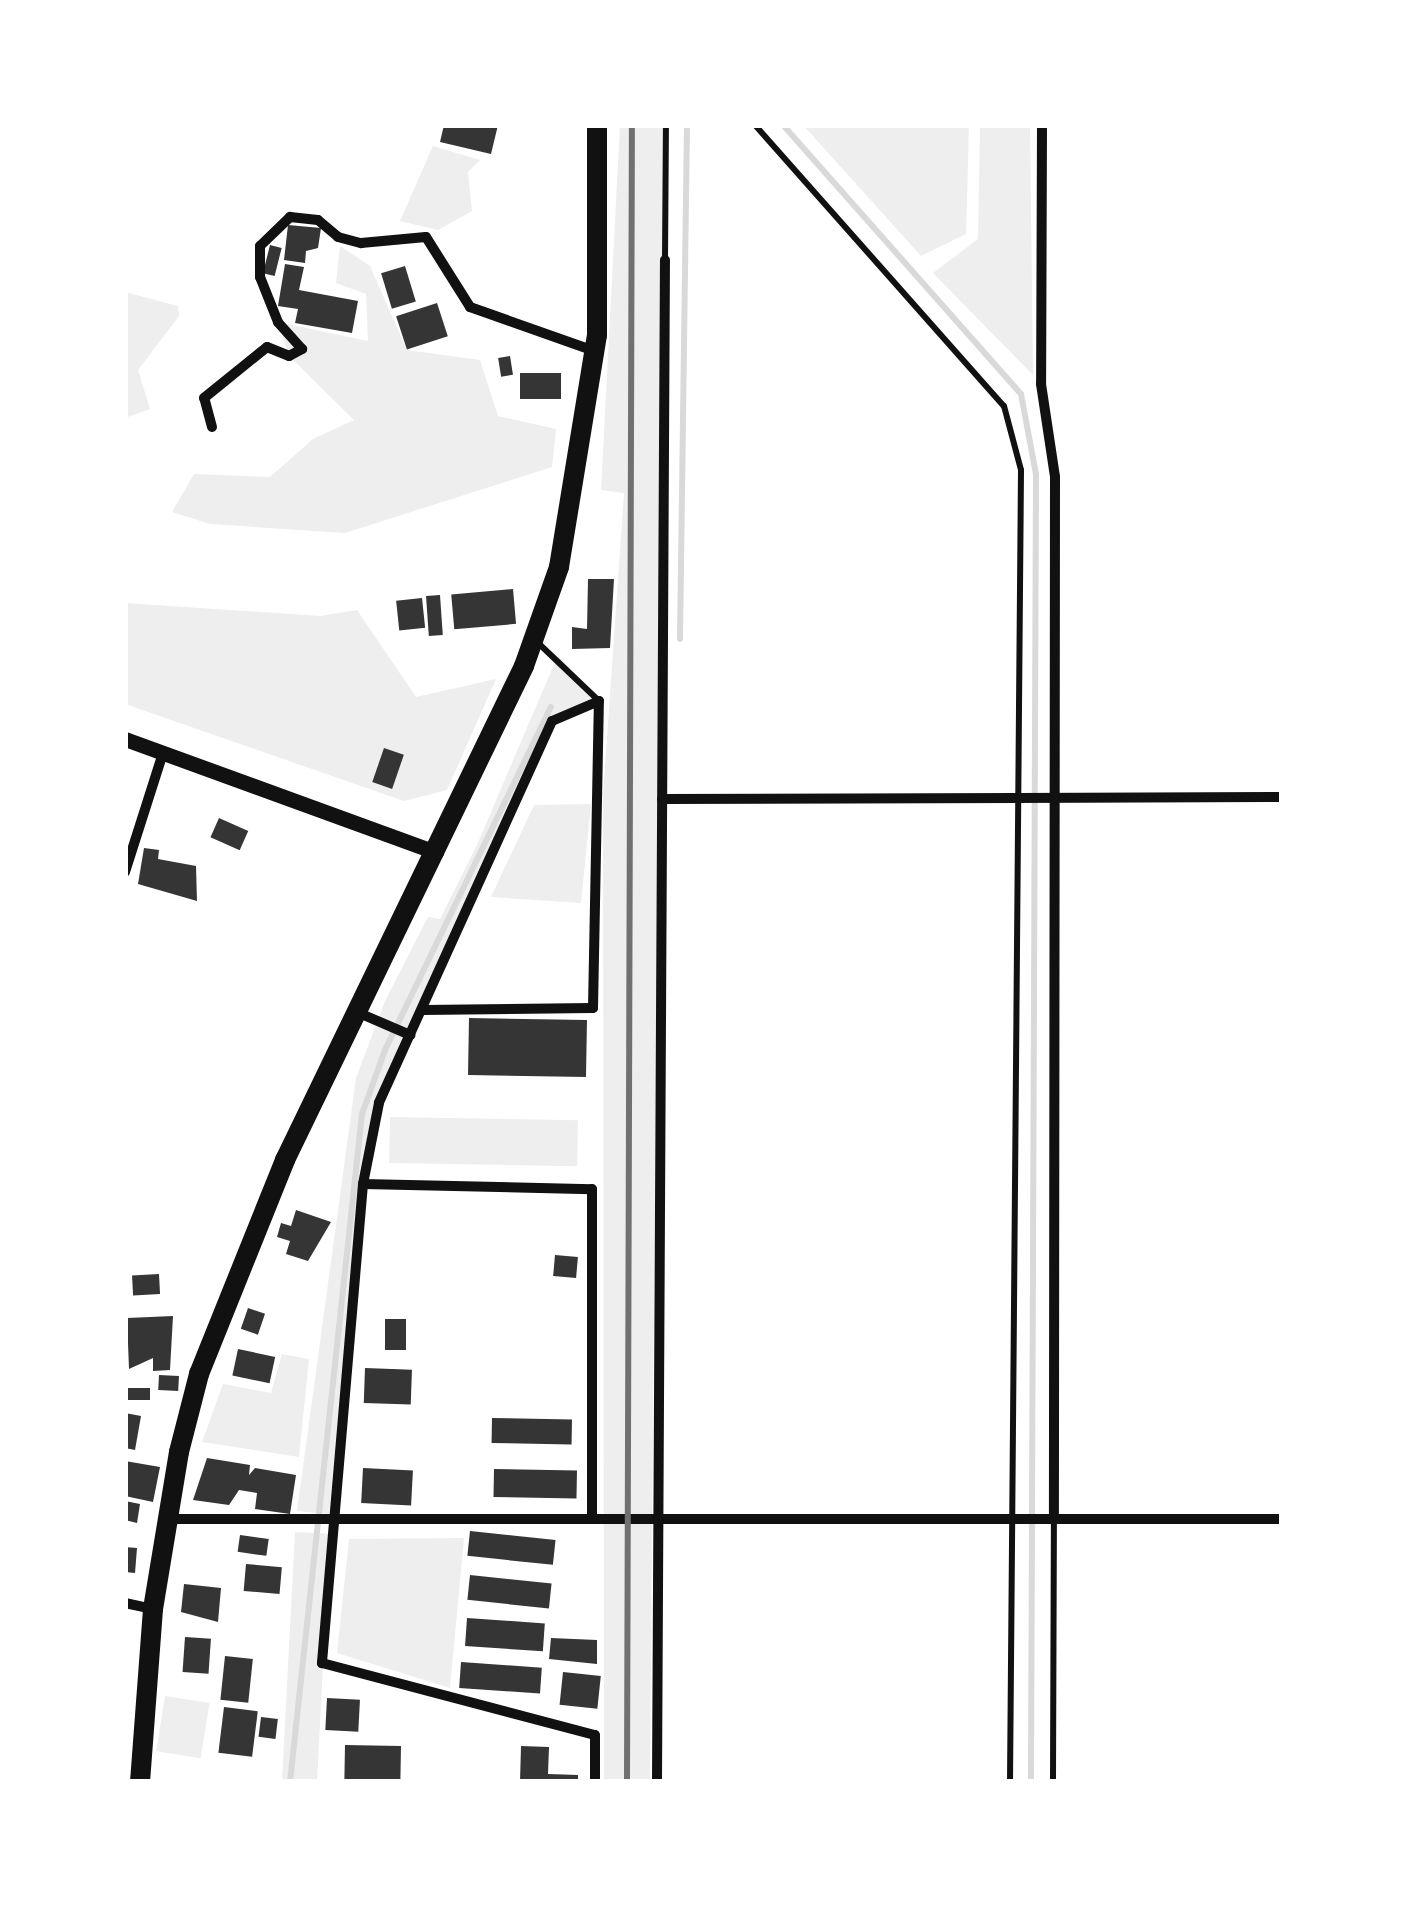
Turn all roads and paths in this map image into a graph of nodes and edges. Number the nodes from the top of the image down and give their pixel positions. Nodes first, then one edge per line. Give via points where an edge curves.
1 (597, 125) edge
2 (666, 125) edge
3 (755, 125) edge
4 (1042, 125) edge
5 (665, 260) joint
6 (595, 351) junction
7 (212, 427) dead end
8 (535, 640) junction
9 (599, 701) junction
10 (125, 739) edge
11 (164, 753) junction
12 (1018, 796) junction
13 (1051, 796) junction
14 (1282, 797) edge
15 (662, 798) junction
16 (436, 852) junction
17 (125, 872) edge
18 (422, 1010) junction
19 (367, 1017) junction
20 (408, 1034) junction
21 (363, 1184) junction
22 (592, 1518) junction
23 (658, 1518) junction
24 (1011, 1518) junction
25 (1050, 1518) junction
26 (166, 1519) junction
27 (1282, 1520) edge
28 (330, 1522) junction
29 (125, 1603) edge
30 (153, 1610) junction
31 (140, 1782) edge
32 (595, 1782) edge
33 (658, 1782) edge
34 (1010, 1782) edge
35 (1053, 1782) edge

1 - 6 main road
2 - 5 lane
3 - 12 lane via 1004,406 1022,470
4 - 13 street via 1040,384 1055,478
5 - 15 street
6 - 7 street via 470,307 426,237 361,243 338,237 318,220 290,217 260,246 260,277 278,322 302,349 289,356 267,347 204,398
6 - 8 main road via 559,567
8 - 9 lane
8 - 16 main road
9 - 18 street via 552,721
9 - 18 street via 592,1008
10 - 11 street
11 - 16 street
11 - 17 street
12 - 13 street
12 - 15 street
12 - 24 lane
13 - 14 street
13 - 25 street
15 - 23 street
16 - 19 main road
18 - 20 street
19 - 20 street
19 - 26 main road via 234,1279 199,1374
20 - 21 street via 379,1104
21 - 22 street via 592,1189
21 - 28 street
22 - 23 street
22 - 28 street
23 - 24 street
23 - 33 street
24 - 25 street
24 - 34 lane
25 - 27 street
25 - 35 lane
26 - 28 street
26 - 30 main road
28 - 32 street via 322,1663 595,1735
29 - 30 street
30 - 31 main road

